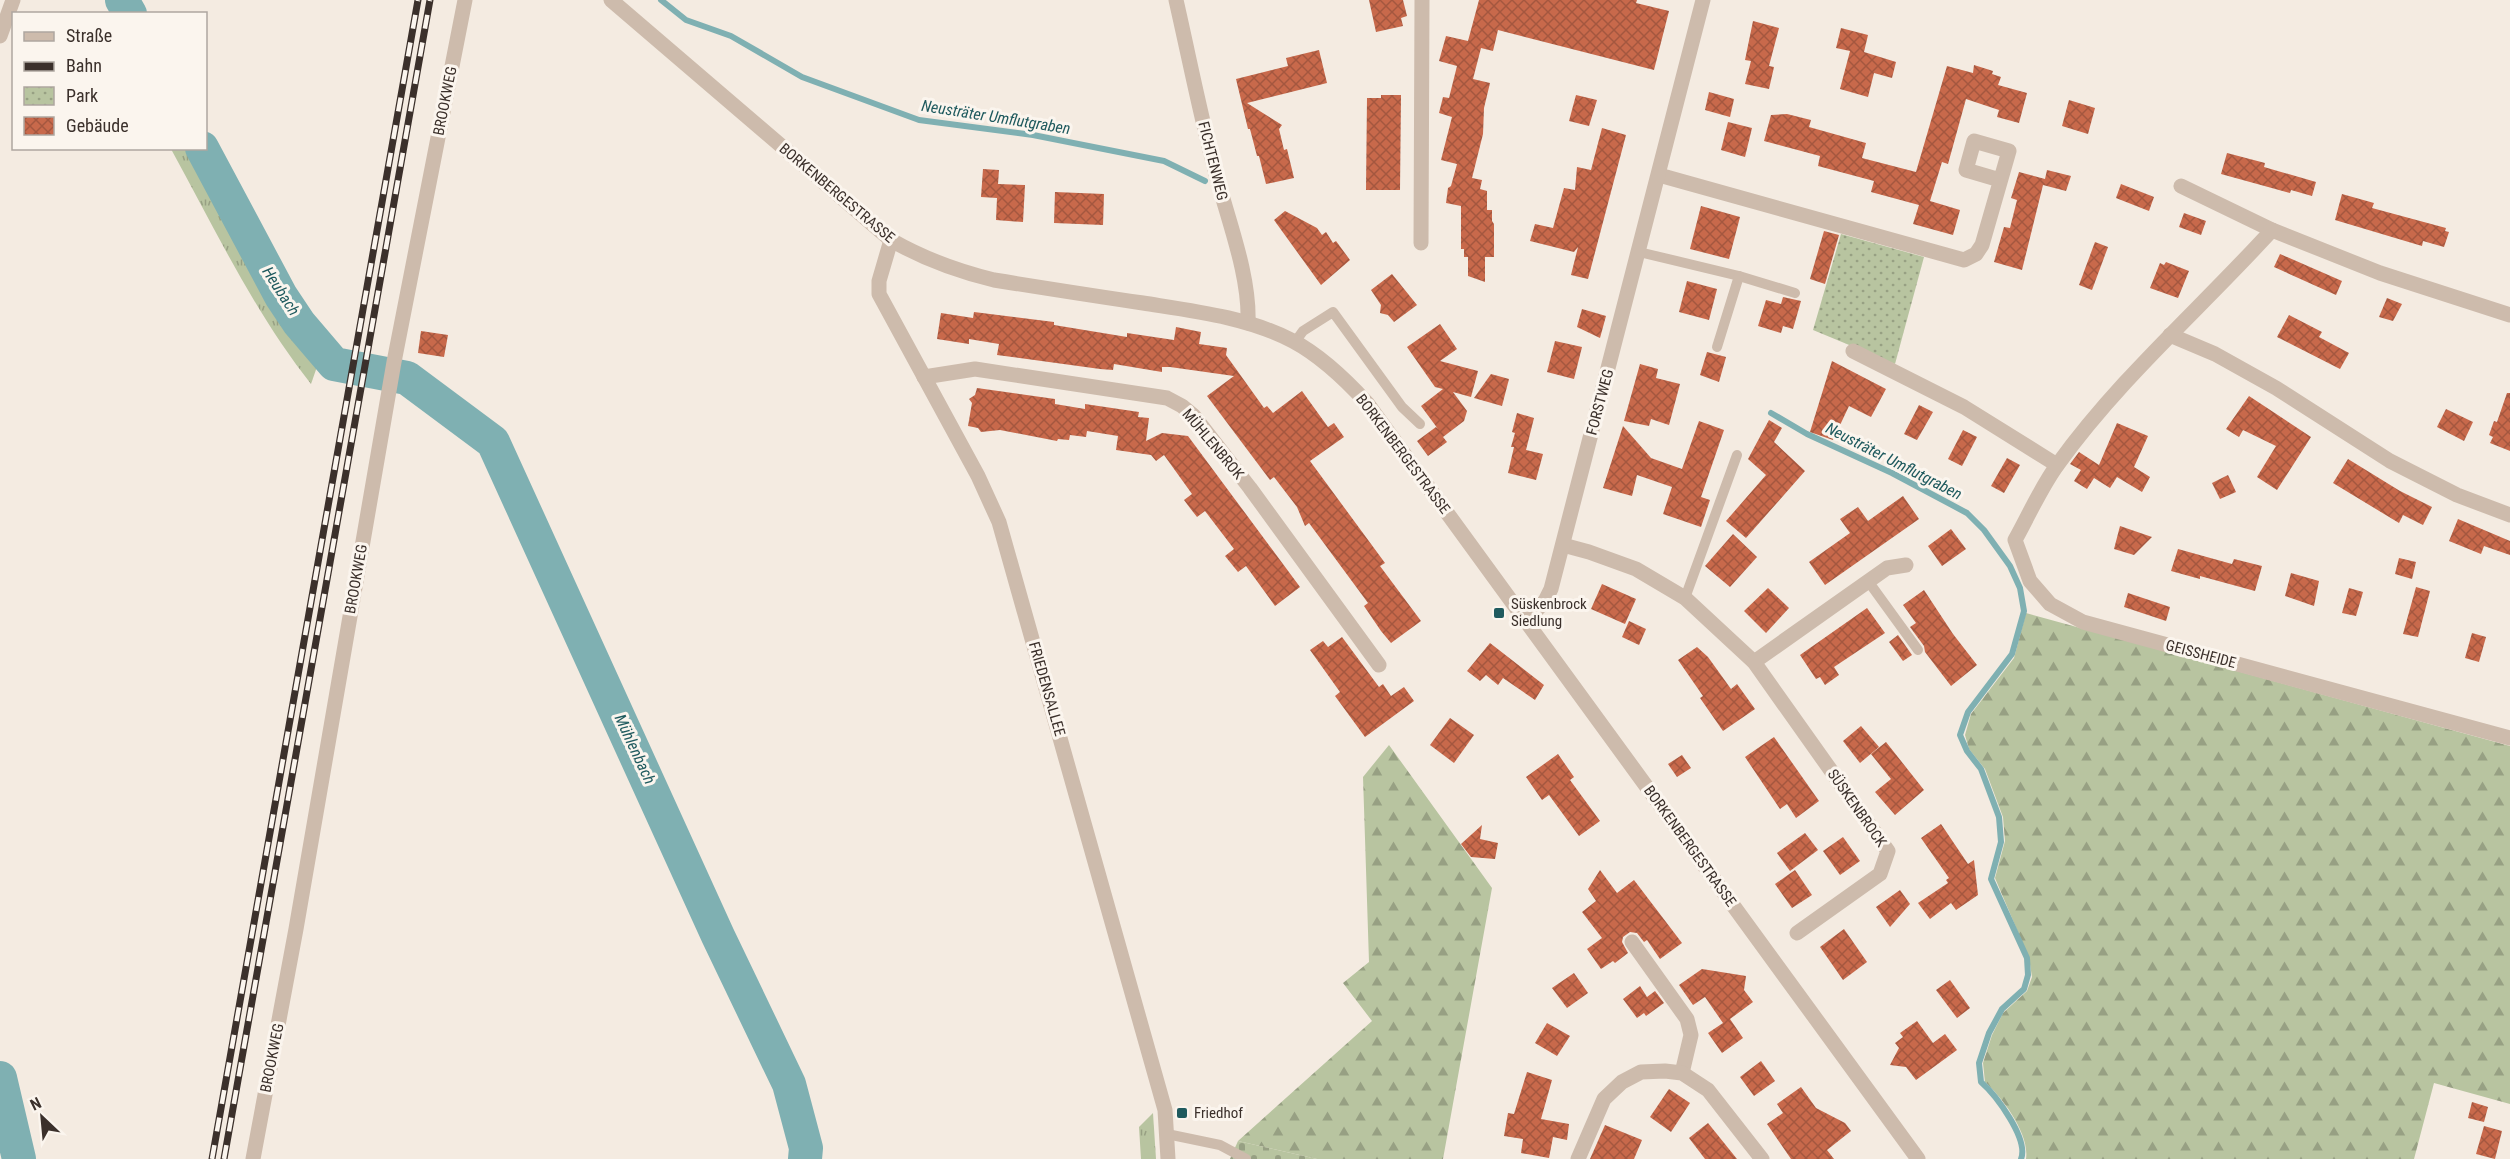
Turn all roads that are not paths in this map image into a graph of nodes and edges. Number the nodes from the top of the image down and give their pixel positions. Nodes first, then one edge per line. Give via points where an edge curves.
1 (13, 0) edge
2 (465, 0) edge
3 (611, 0) edge
4 (1176, 0) edge
5 (1422, 0) edge
6 (1703, 0) edge
7 (0, 36) edge
8 (1659, 175) junction
9 (1998, 185) dead end
10 (2181, 186) dead end
11 (2272, 230) junction
12 (891, 240) junction
13 (1421, 243) dead end
14 (1639, 252) junction
15 (1739, 276) junction
16 (1795, 292) dead end
17 (2510, 315) edge
18 (1248, 323) junction
19 (2170, 335) junction
20 (1295, 342) junction
21 (1717, 347) dead end
22 (1853, 351) dead end
23 (924, 377) junction
24 (1420, 424) dead end
25 (1737, 455) dead end
26 (2057, 465) junction
27 (2510, 515) edge
28 (1563, 545) junction
29 (1906, 565) dead end
30 (1868, 581) junction
31 (1685, 598) junction
32 (1526, 621) junction
33 (1918, 650) dead end
34 (1755, 662) junction
35 (1378, 665) dead end
36 (2510, 738) edge
37 (1797, 933) dead end
38 (1632, 942) dead end
39 (1682, 1073) junction
40 (1167, 1134) junction
41 (253, 1159) edge
42 (1168, 1159) edge
43 (1246, 1159) edge
44 (1578, 1159) edge
45 (1762, 1159) edge
46 (1918, 1159) edge

1 - 7 street
2 - 41 street, BROOKWEG via 388,393 297,929
3 - 12 street, BORKENBERGESTRASSE
4 - 18 street, FICHTENWEG via 1243,275
5 - 13 street
6 - 8 street, FORSTWEG
8 - 9 street via 1964,260 1976,254 1982,245
8 - 14 street, FORSTWEG
10 - 11 street
11 - 17 street via 2379,273
11 - 19 street, GEISSHEIDE
12 - 18 street, BORKENBERGESTRASSE via 923,258 974,275
12 - 23 street, FRIEDENSALLEE via 879,294
14 - 15 lane
14 - 28 street, FORSTWEG
15 - 16 lane
15 - 21 lane
18 - 20 street, BORKENBERGESTRASSE
19 - 26 street, GEISSHEIDE
19 - 27 street via 2215,354 2276,388 2390,461 2457,495
20 - 24 lane via 1303,331 1333,312 1402,407
20 - 32 street, BORKENBERGESTRASSE via 1318,357 1367,403
22 - 26 street via 1964,407
23 - 35 street, MÜHLENBROK via 975,369 1167,398 1182,406 1250,488
23 - 40 street, FRIEDENSALLEE via 999,522 1165,1110
25 - 31 lane
26 - 36 street, GEISSHEIDE via 2016,540 2030,581 2050,604 2084,622
28 - 31 street, SÜSKENBROCK via 1636,569
28 - 32 street, FORSTWEG via 1551,590
29 - 30 street via 1887,568
30 - 33 lane
30 - 34 street
31 - 34 street, SÜSKENBROCK
32 - 46 street, BORKENBERGESTRASSE
34 - 37 street, SÜSKENBROCK via 1888,851 1880,874
38 - 39 street via 1687,1019 1691,1035
39 - 44 street via 1641,1072 1622,1082 1604,1099
39 - 45 street via 1708,1090
40 - 42 street, FRIEDENSALLEE
40 - 43 lane via 1220,1145

